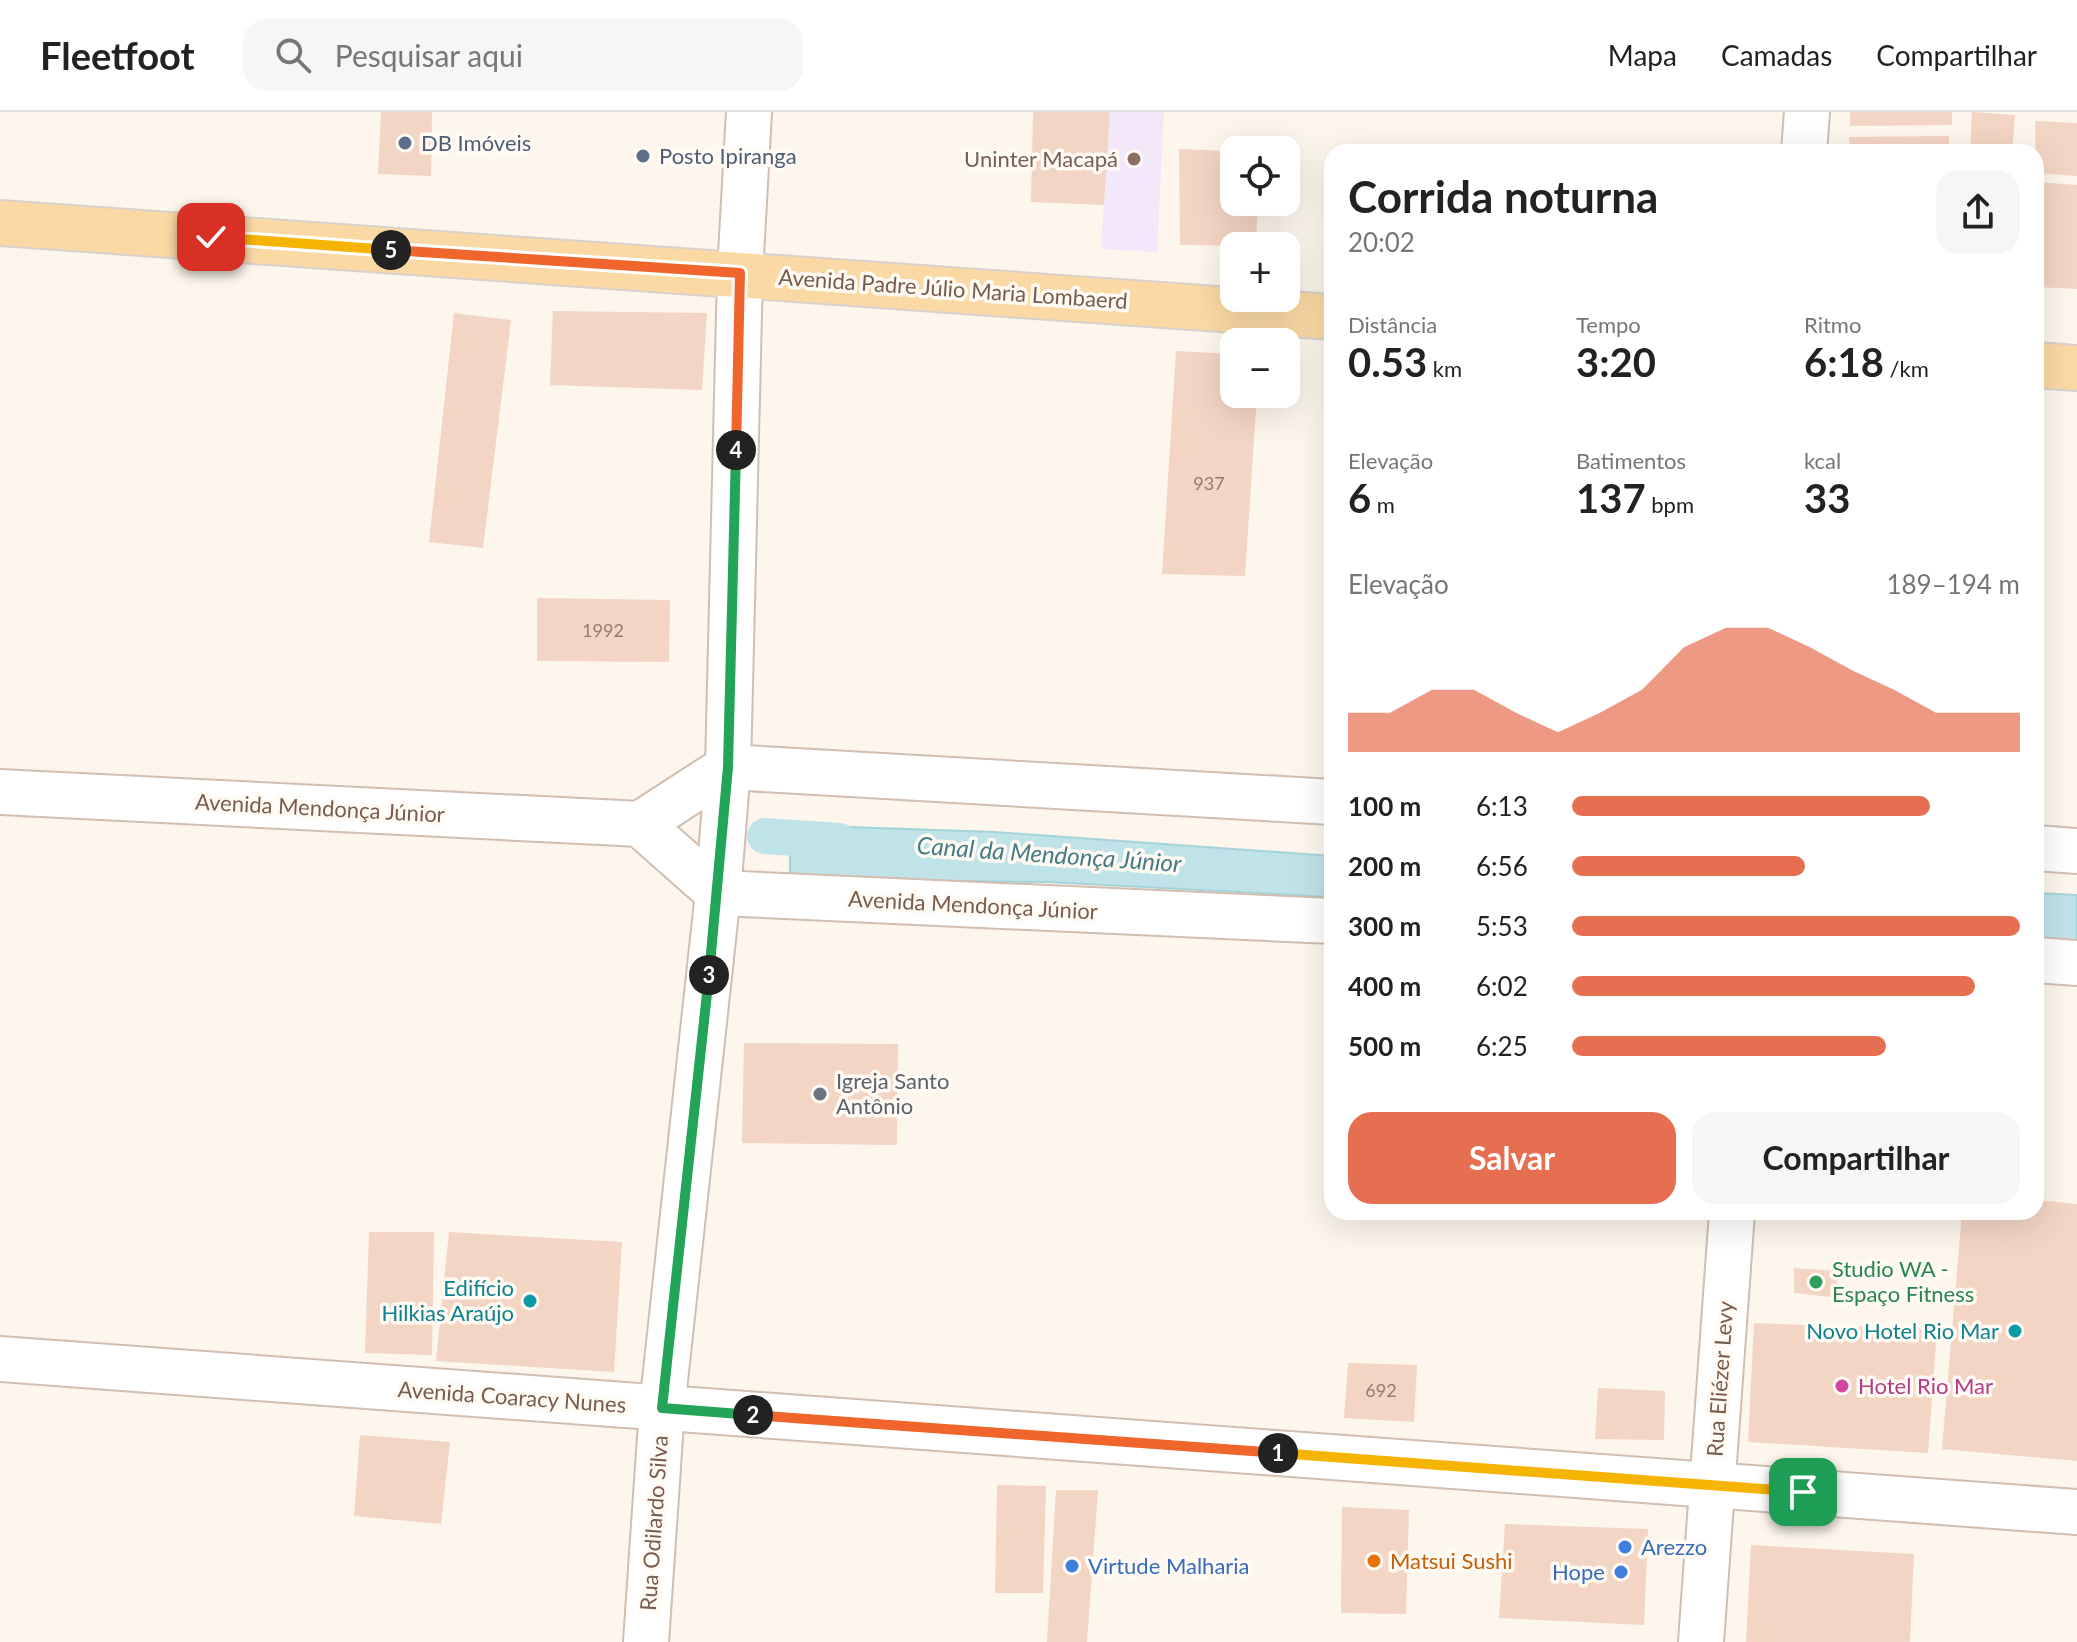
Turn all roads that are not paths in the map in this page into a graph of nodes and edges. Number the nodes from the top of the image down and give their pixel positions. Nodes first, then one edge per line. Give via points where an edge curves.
1 (749, 112) edge
2 (1807, 112) edge
3 (1805, 144) edge
4 (0, 223) edge
5 (740, 273) junction
6 (1324, 316) edge
7 (2044, 366) edge
8 (2077, 368) edge
9 (728, 767) junction
10 (0, 792) edge
11 (1324, 802) edge
12 (640, 824) junction
13 (2044, 849) edge
14 (2077, 851) edge
15 (718, 893) junction
16 (1324, 921) edge
17 (2044, 961) edge
18 (2077, 963) edge
19 (1731, 1220) edge
20 (0, 1359) edge
21 (662, 1408) junction
22 (1712, 1485) junction
23 (2077, 1512) edge
24 (646, 1642) edge
25 (1701, 1642) edge

1 - 5 street, Rua Odilardo Silva
2 - 3 street
4 - 5 main road, Avenida Padre Júlio Maria Lombaerd
5 - 6 main road, Avenida Padre Júlio Maria Lombaerd
5 - 9 street, Rua Odilardo Silva
7 - 8 main road
9 - 11 street
9 - 12 street
9 - 15 street, Rua Odilardo Silva
10 - 12 street, Avenida Mendonça Júnior
12 - 15 street
13 - 14 street
15 - 16 street, Avenida Mendonça Júnior
15 - 21 street, Rua Odilardo Silva
17 - 18 street
19 - 22 street, Rua Eliézer Levy
20 - 21 street, Avenida Coaracy Nunes
21 - 22 street, Avenida Coaracy Nunes
21 - 24 street, Rua Odilardo Silva
22 - 23 street, Avenida Coaracy Nunes
22 - 25 street, Rua Eliézer Levy

